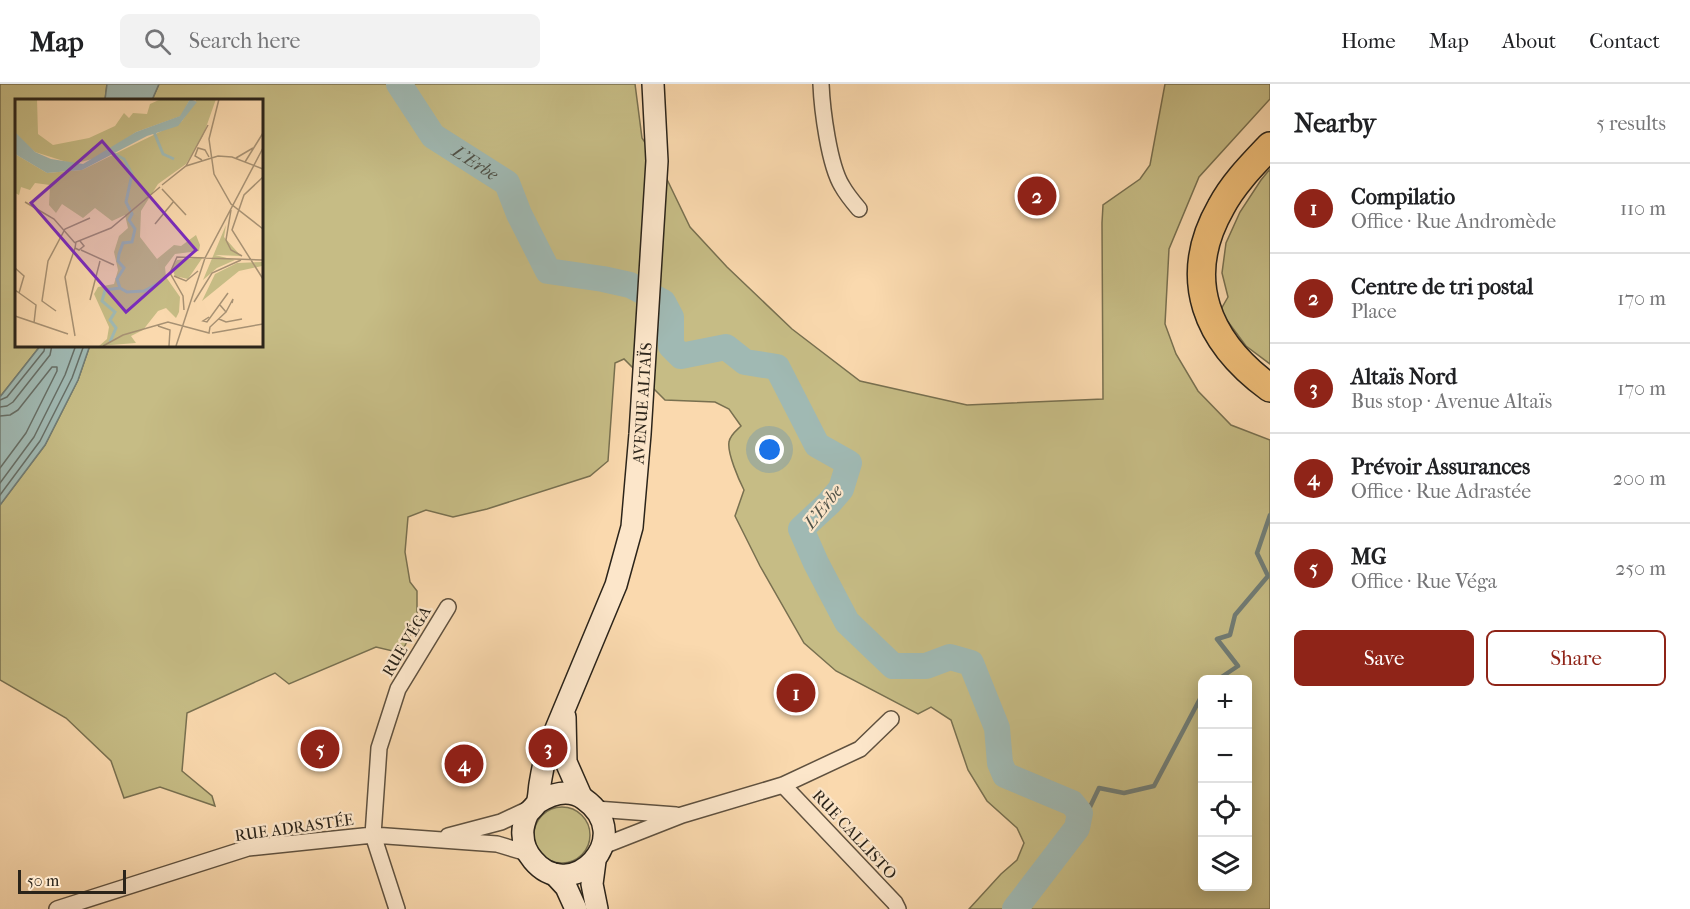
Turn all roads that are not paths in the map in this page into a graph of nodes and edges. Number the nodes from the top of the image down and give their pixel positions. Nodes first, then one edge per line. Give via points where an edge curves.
1 (653, 84) edge
2 (821, 84) edge
3 (1270, 146) edge
4 (859, 209) dead end
5 (1243, 364) junction
6 (1270, 379) edge
7 (1270, 388) edge
8 (448, 607) dead end
9 (565, 710) junction
10 (891, 719) dead end
11 (783, 785) junction
12 (589, 803) junction
13 (535, 805) junction
14 (682, 815) junction
15 (373, 835) junction
16 (436, 839) junction
17 (527, 853) junction
18 (599, 853) junction
19 (554, 874) junction
20 (57, 909) edge
21 (397, 909) edge
22 (576, 909) edge
23 (597, 909) edge
24 (898, 909) edge

1 - 9 street, AVENUE ALTAÏS via 657,161 632,527 616,585
2 - 4 street via 834,167
3 - 5 highway via 1221,205 1203,254 1206,309 1223,342
5 - 6 highway
5 - 7 highway
8 - 15 street, RUE VÉGA via 398,689 379,747
9 - 12 street, AVENUE ALTAÏS via 566,762
9 - 13 street, AVENUE ALTAÏS via 548,748
10 - 11 street via 860,748
11 - 14 street
11 - 24 street, RUE CALLISTO
12 - 13 street via 566,793 550,795
12 - 14 street
12 - 18 street via 604,826
13 - 16 street, RUE ADRASTÉE via 501,822
13 - 17 street via 526,816 522,835
14 - 18 street
15 - 16 street, RUE ADRASTÉE
15 - 20 street, RUE ADRASTÉE via 248,848
15 - 21 street
16 - 17 street, RUE ADRASTÉE via 497,844
17 - 19 street via 538,867
18 - 19 street via 583,870 569,875
18 - 23 street via 592,884
19 - 22 street via 566,887

